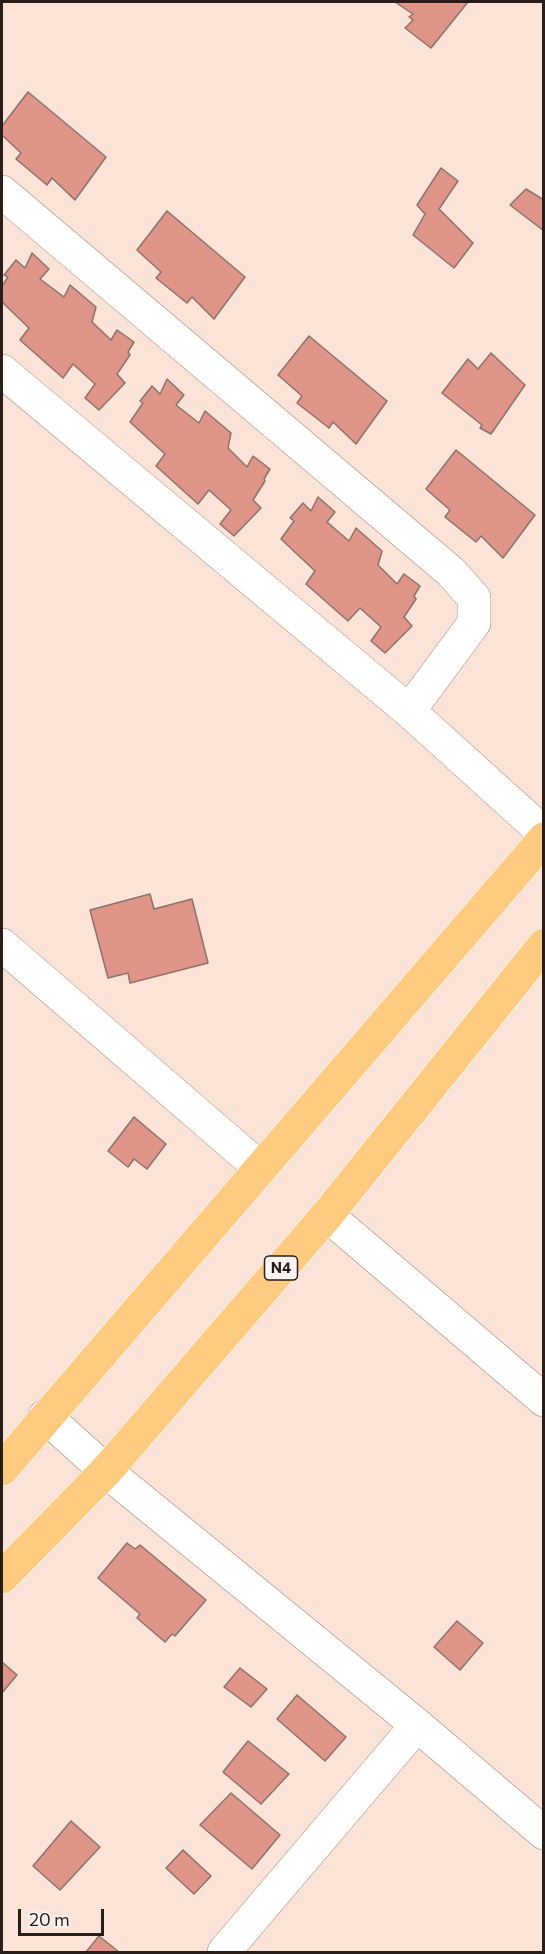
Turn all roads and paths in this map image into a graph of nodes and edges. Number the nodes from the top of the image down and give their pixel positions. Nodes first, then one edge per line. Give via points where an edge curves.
1 (2, 192) edge
2 (2, 371) edge
3 (409, 711) junction
4 (543, 833) edge
5 (543, 839) edge
6 (2, 945) edge
7 (543, 945) edge
8 (259, 1167) junction
9 (327, 1215) junction
10 (543, 1400) edge
11 (45, 1416) junction
12 (2, 1469) edge
13 (106, 1471) junction
14 (2, 1575) edge
15 (417, 1725) junction
16 (543, 1833) edge
17 (224, 1953) edge

1 - 3 street via 450,573 474,598 474,623
2 - 3 street
3 - 4 street
5 - 8 highway
6 - 8 street
7 - 9 highway, N4
8 - 11 highway
9 - 10 street
9 - 13 highway, N4
11 - 12 highway
11 - 13 street
13 - 14 highway, N4
13 - 15 street
15 - 16 street
15 - 17 street

